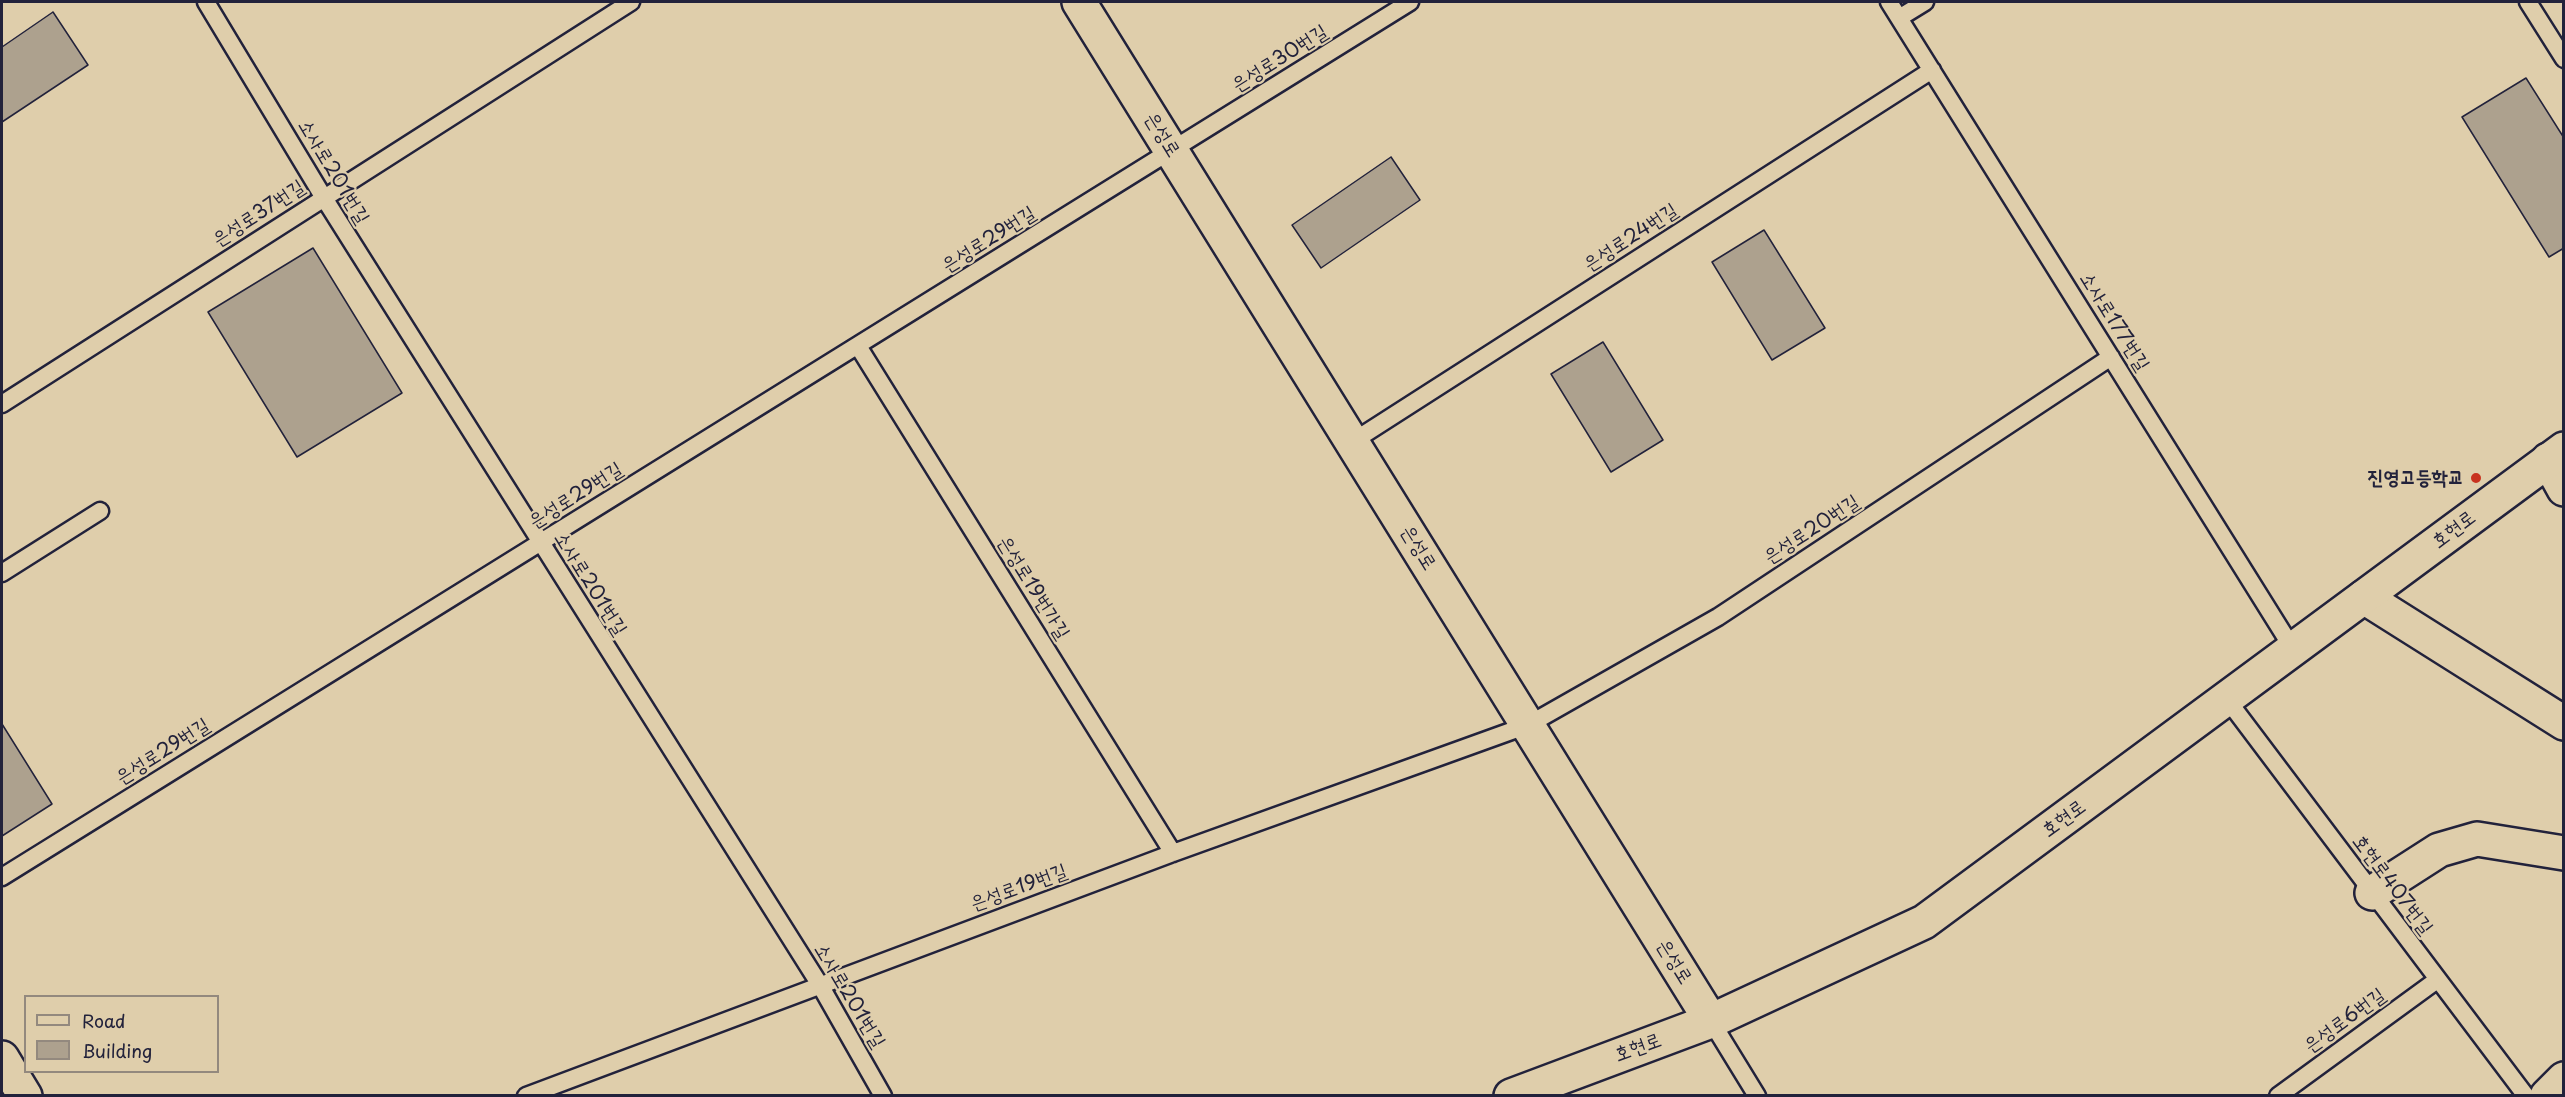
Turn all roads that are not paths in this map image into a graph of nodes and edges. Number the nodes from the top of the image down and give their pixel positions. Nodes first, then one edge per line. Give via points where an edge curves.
1 (206, 2) edge
2 (631, 2) edge
3 (1079, 2) edge
4 (1410, 2) edge
5 (1889, 2) edge
6 (1924, 2) edge
7 (2528, 2) edge
8 (1899, 18) junction
9 (2564, 59) edge
10 (1932, 70) junction
11 (1172, 151) junction
12 (324, 198) junction
13 (858, 346) junction
14 (2111, 357) junction
15 (2, 404) edge
16 (1352, 442) junction
17 (2556, 455) edge
18 (2564, 489) edge
19 (100, 511) dead end
20 (540, 544) junction
21 (2, 573) edge
22 (2364, 597) junction
23 (2293, 649) junction
24 (2226, 699) junction
25 (2564, 723) edge
26 (1528, 725) junction
27 (1173, 853) junction
28 (2564, 853) edge
29 (2, 877) edge
30 (2372, 893) junction
31 (2437, 980) junction
32 (820, 985) junction
33 (1712, 1022) junction
34 (2, 1058) edge
35 (2564, 1079) edge
36 (25, 1095) edge
37 (526, 1095) edge
38 (884, 1095) edge
39 (1511, 1095) edge
40 (1757, 1095) edge
41 (2278, 1095) edge
42 (2526, 1095) edge
43 (2547, 1095) edge

1 - 12 lane, 소사로201번길
2 - 12 lane, 은성로37번길
3 - 11 street, 은성로
4 - 11 lane, 은성로30번길
5 - 8 lane, 소사로177번길
6 - 8 lane
7 - 9 lane
8 - 10 lane, 소사로177번길
10 - 14 lane, 소사로177번길
10 - 16 lane, 은성로24번길
11 - 13 lane, 은성로29번길
11 - 16 street, 은성로
12 - 15 lane, 은성로37번길
12 - 20 lane, 소사로201번길
13 - 20 lane, 은성로29번길
13 - 27 lane, 은성로19번가길
14 - 23 lane, 소사로177번길
14 - 26 lane, 은성로20번길 via 1718,617
16 - 26 street, 은성로
17 - 18 street
17 - 22 street, 호현로
19 - 21 lane
20 - 29 lane, 은성로29번길
20 - 32 lane, 소사로201번길
22 - 23 street, 호현로
22 - 25 street
23 - 24 street, 호현로
24 - 30 lane, 호현로407번길
24 - 33 street, 호현로 via 1924,921
26 - 27 lane, 은성로19번길
26 - 33 street, 은성로
27 - 32 lane, 은성로19번길
28 - 30 street via 2477,839 2439,850
30 - 31 lane, 호현로407번길
31 - 41 lane, 은성로6번길
31 - 42 lane, 호현로407번길
32 - 37 lane, 은성로19번길
32 - 38 lane, 소사로201번길
33 - 39 street, 호현로
33 - 40 lane, 은성로
34 - 36 street
35 - 43 street

